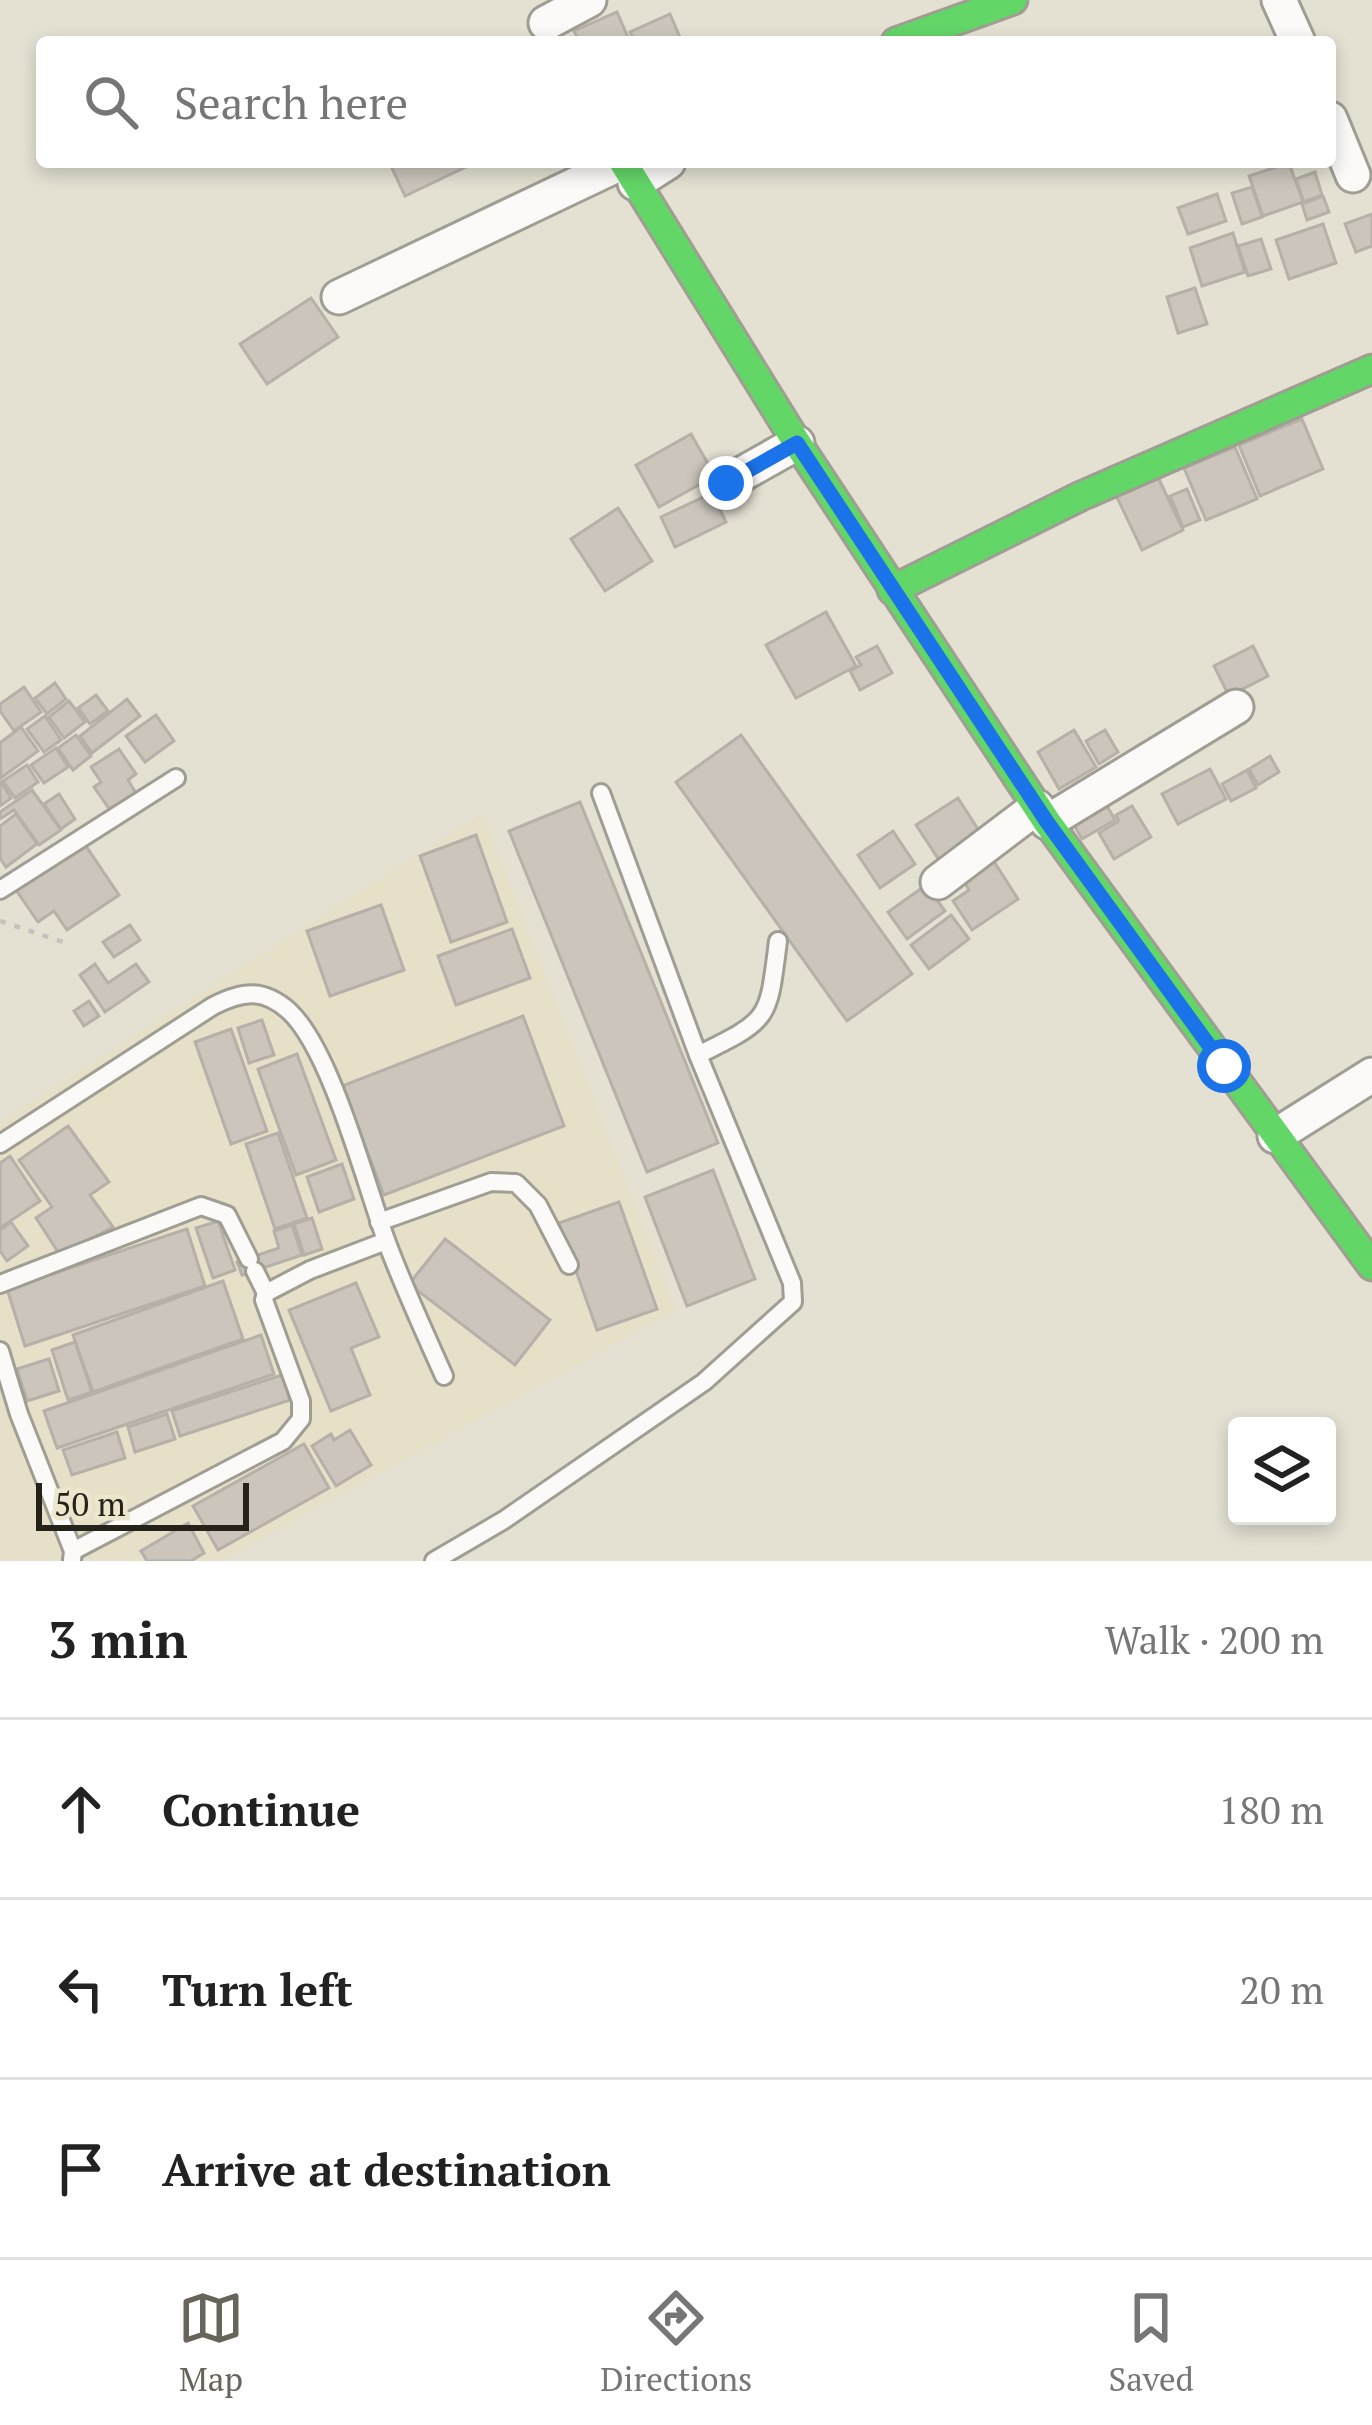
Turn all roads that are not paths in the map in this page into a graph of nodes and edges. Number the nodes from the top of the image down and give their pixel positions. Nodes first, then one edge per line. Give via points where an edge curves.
1 (589, 0) edge
2 (1013, 0) edge
3 (1279, 0) edge
4 (546, 22) edge
5 (913, 36) edge
6 (1295, 36) edge
7 (1336, 134) edge
8 (627, 169) edge
9 (1353, 175) dead end
10 (339, 297) dead end
11 (1372, 369) edge
12 (797, 443) junction
13 (726, 483) dead end
14 (892, 590) junction
15 (1236, 707) dead end
16 (176, 778) dead end
17 (602, 793) dead end
18 (1042, 815) junction
19 (938, 882) dead end
20 (0, 890) edge
21 (778, 941) dead end
22 (698, 1055) junction
23 (1372, 1075) edge
24 (1275, 1136) junction
25 (0, 1144) edge
26 (380, 1222) junction
27 (386, 1241) junction
28 (568, 1265) dead end
29 (1372, 1266) edge
30 (0, 1284) edge
31 (266, 1293) junction
32 (0, 1351) edge
33 (444, 1376) dead end
34 (72, 1556) edge
35 (434, 1561) edge

1 - 4 street
2 - 5 street
3 - 6 street
7 - 9 street
8 - 10 street
8 - 12 street
11 - 14 street via 1081,496
12 - 13 street
12 - 14 street
14 - 18 street
15 - 18 street
16 - 20 lane
17 - 22 lane
18 - 19 street
18 - 24 street
21 - 22 lane via 762,1018
22 - 35 lane via 793,1302 704,1382
23 - 24 street
24 - 29 street
25 - 26 lane via 213,1006 239,992 267,997 318,1051
26 - 27 lane
26 - 28 lane via 491,1183 516,1183 538,1205
27 - 31 lane
27 - 33 lane
30 - 31 lane via 201,1206 227,1215
31 - 34 lane via 302,1401 301,1420 283,1441
32 - 34 lane

